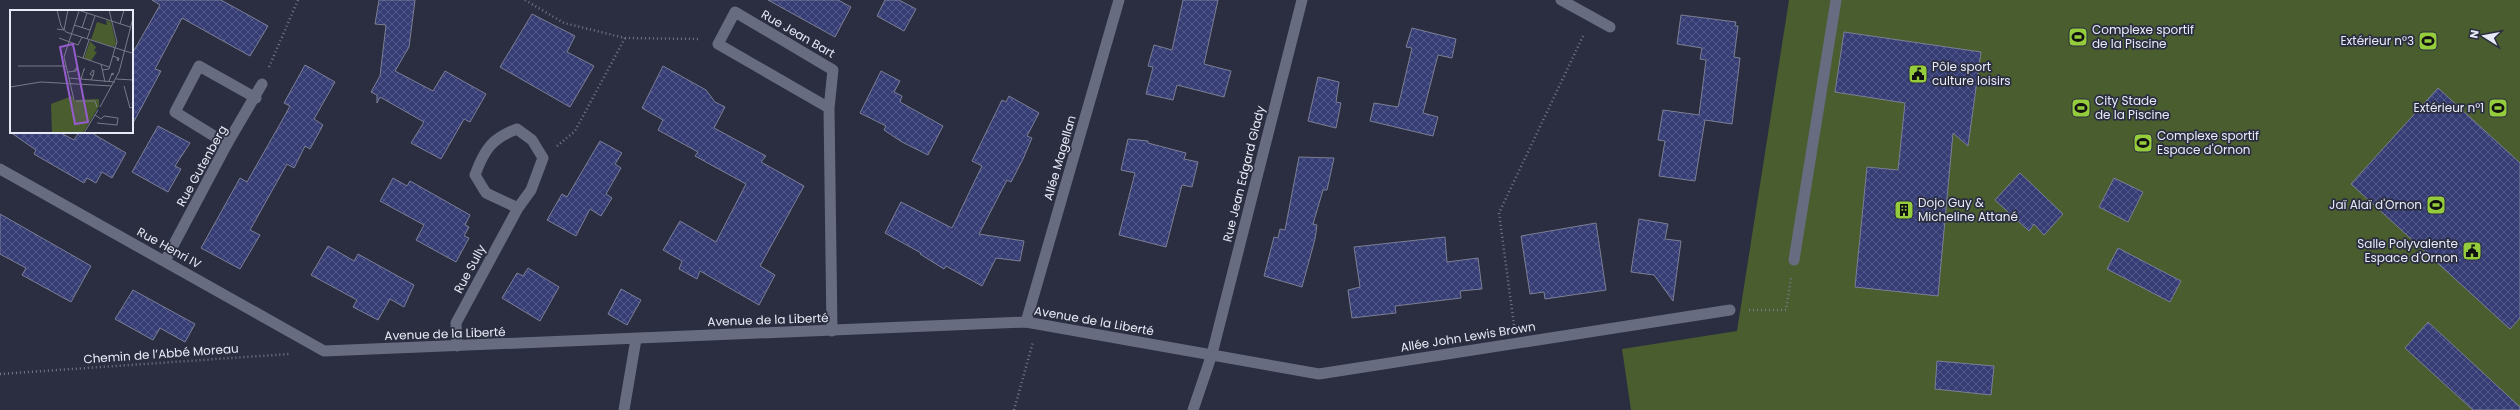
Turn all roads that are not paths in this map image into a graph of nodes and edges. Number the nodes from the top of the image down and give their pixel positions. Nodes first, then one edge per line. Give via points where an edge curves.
1 (1119, 0) edge
2 (1302, 0) edge
3 (1561, 0) edge
4 (1836, 0) edge
5 (1610, 27) dead end
6 (262, 84) road end
7 (256, 98) junction
8 (829, 108) junction
9 (227, 144) junction
10 (0, 168) edge
11 (518, 208) junction
12 (1794, 260) road end
13 (165, 261) junction
14 (1730, 310) road end
15 (1026, 322) junction
16 (832, 330) junction
17 (636, 339) junction
18 (457, 346) junction
19 (324, 352) joint
20 (1212, 354) junction
21 (624, 410) edge
22 (1193, 410) edge

1 - 15 street, Allée Magellan
2 - 20 street, Rue Jean Edgard Glady
3 - 5 street
4 - 12 street
6 - 7 street, Rue Gutenberg
7 - 9 street, Rue Gutenberg
7 - 9 street via 199,66 175,112
8 - 8 street, Rue Jean Bart via 833,70 735,12 718,44
8 - 16 street, Rue Jean Bart
9 - 13 street, Rue Gutenberg
10 - 13 street, Rue Henri IV
11 - 11 street, Rue Sully via 531,190 543,158 532,140 517,129 500,135 483,153 475,175 486,193
11 - 18 street, Rue Sully via 456,323
13 - 19 street, Rue Henri IV
14 - 20 street, Allée John Lewis Brown via 1319,374
15 - 16 street, Avenue de la Liberté
15 - 20 street, Avenue de la Liberté
16 - 17 street, Avenue de la Liberté
17 - 18 street, Avenue de la Liberté
17 - 21 street
18 - 19 street, Avenue de la Liberté
20 - 22 street, Rue Jean Edgard Glady

